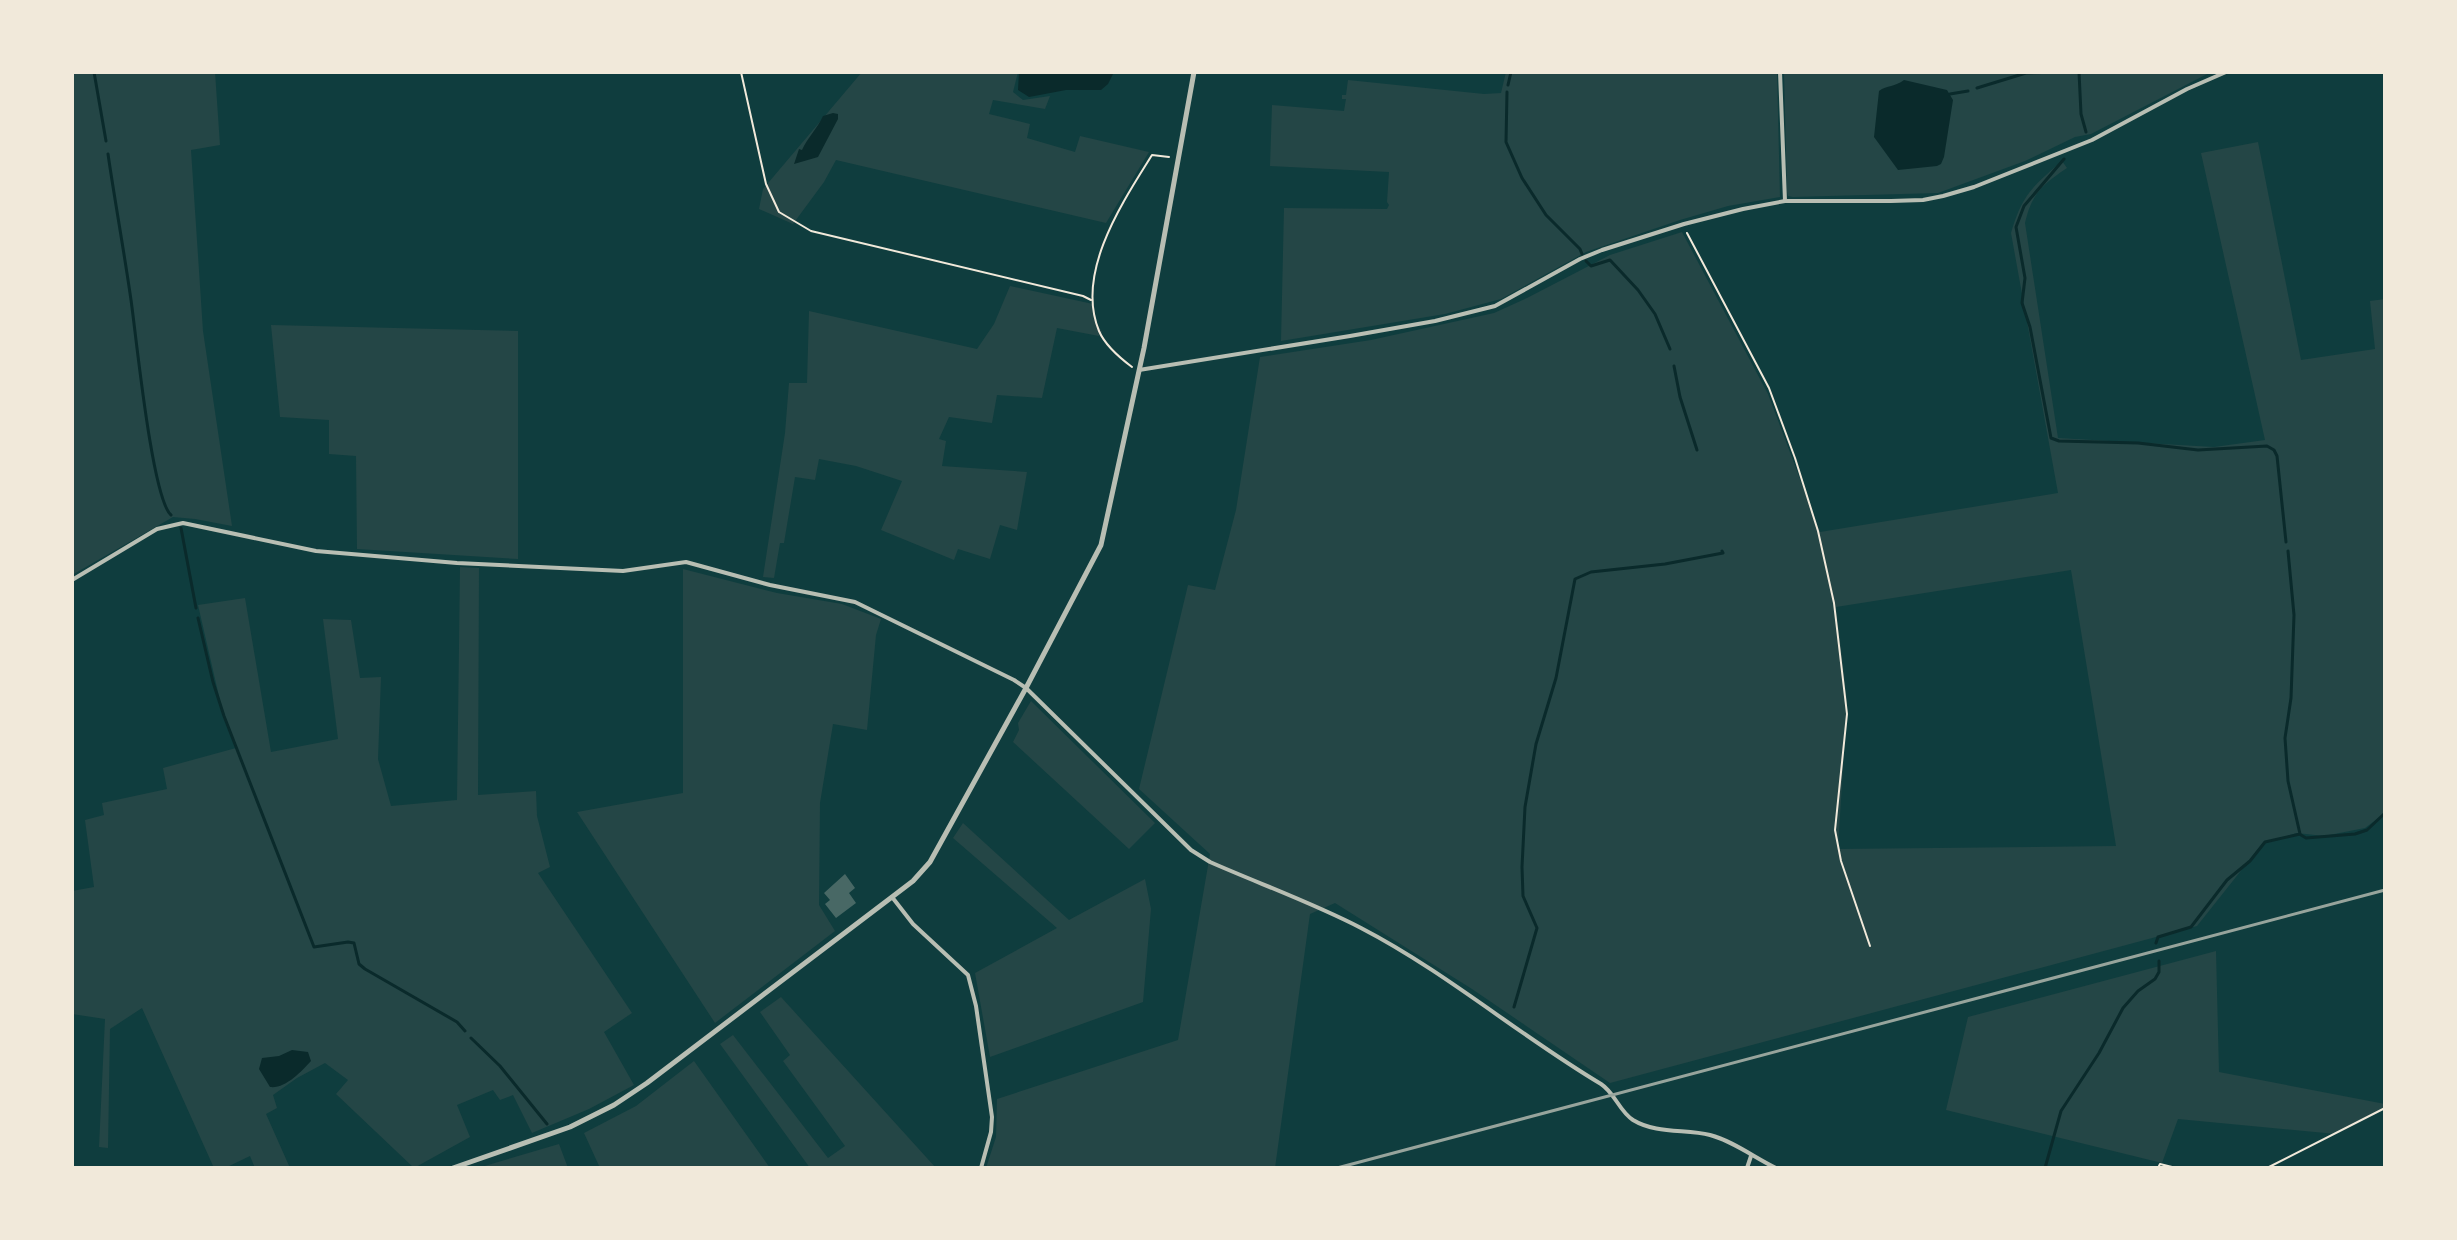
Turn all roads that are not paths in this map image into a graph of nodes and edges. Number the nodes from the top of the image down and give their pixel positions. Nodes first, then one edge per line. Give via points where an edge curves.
1 (1194, 72) edge
2 (1780, 72) edge
3 (2226, 72) edge
4 (1785, 201) junction
5 (1139, 370) junction
6 (72, 580) edge
7 (1026, 688) junction
8 (892, 897) junction
9 (1751, 1156) junction
10 (453, 1168) edge
11 (981, 1168) edge
12 (1747, 1168) edge
13 (1776, 1168) edge

1 - 5 street
2 - 4 street
3 - 4 street via 2092,140 1974,187 1891,201
4 - 5 street via 1602,250 1495,306 1435,321
5 - 7 street via 1101,545
6 - 7 street via 157,529 183,523 316,551 457,563 623,571 686,562 855,602
7 - 8 street via 930,862
7 - 9 street via 1191,850 1390,945 1605,1086 1626,1115 1639,1123 1716,1137
8 - 10 street via 614,1105 570,1127
8 - 11 street via 968,975 992,1117
9 - 12 street
9 - 13 street

